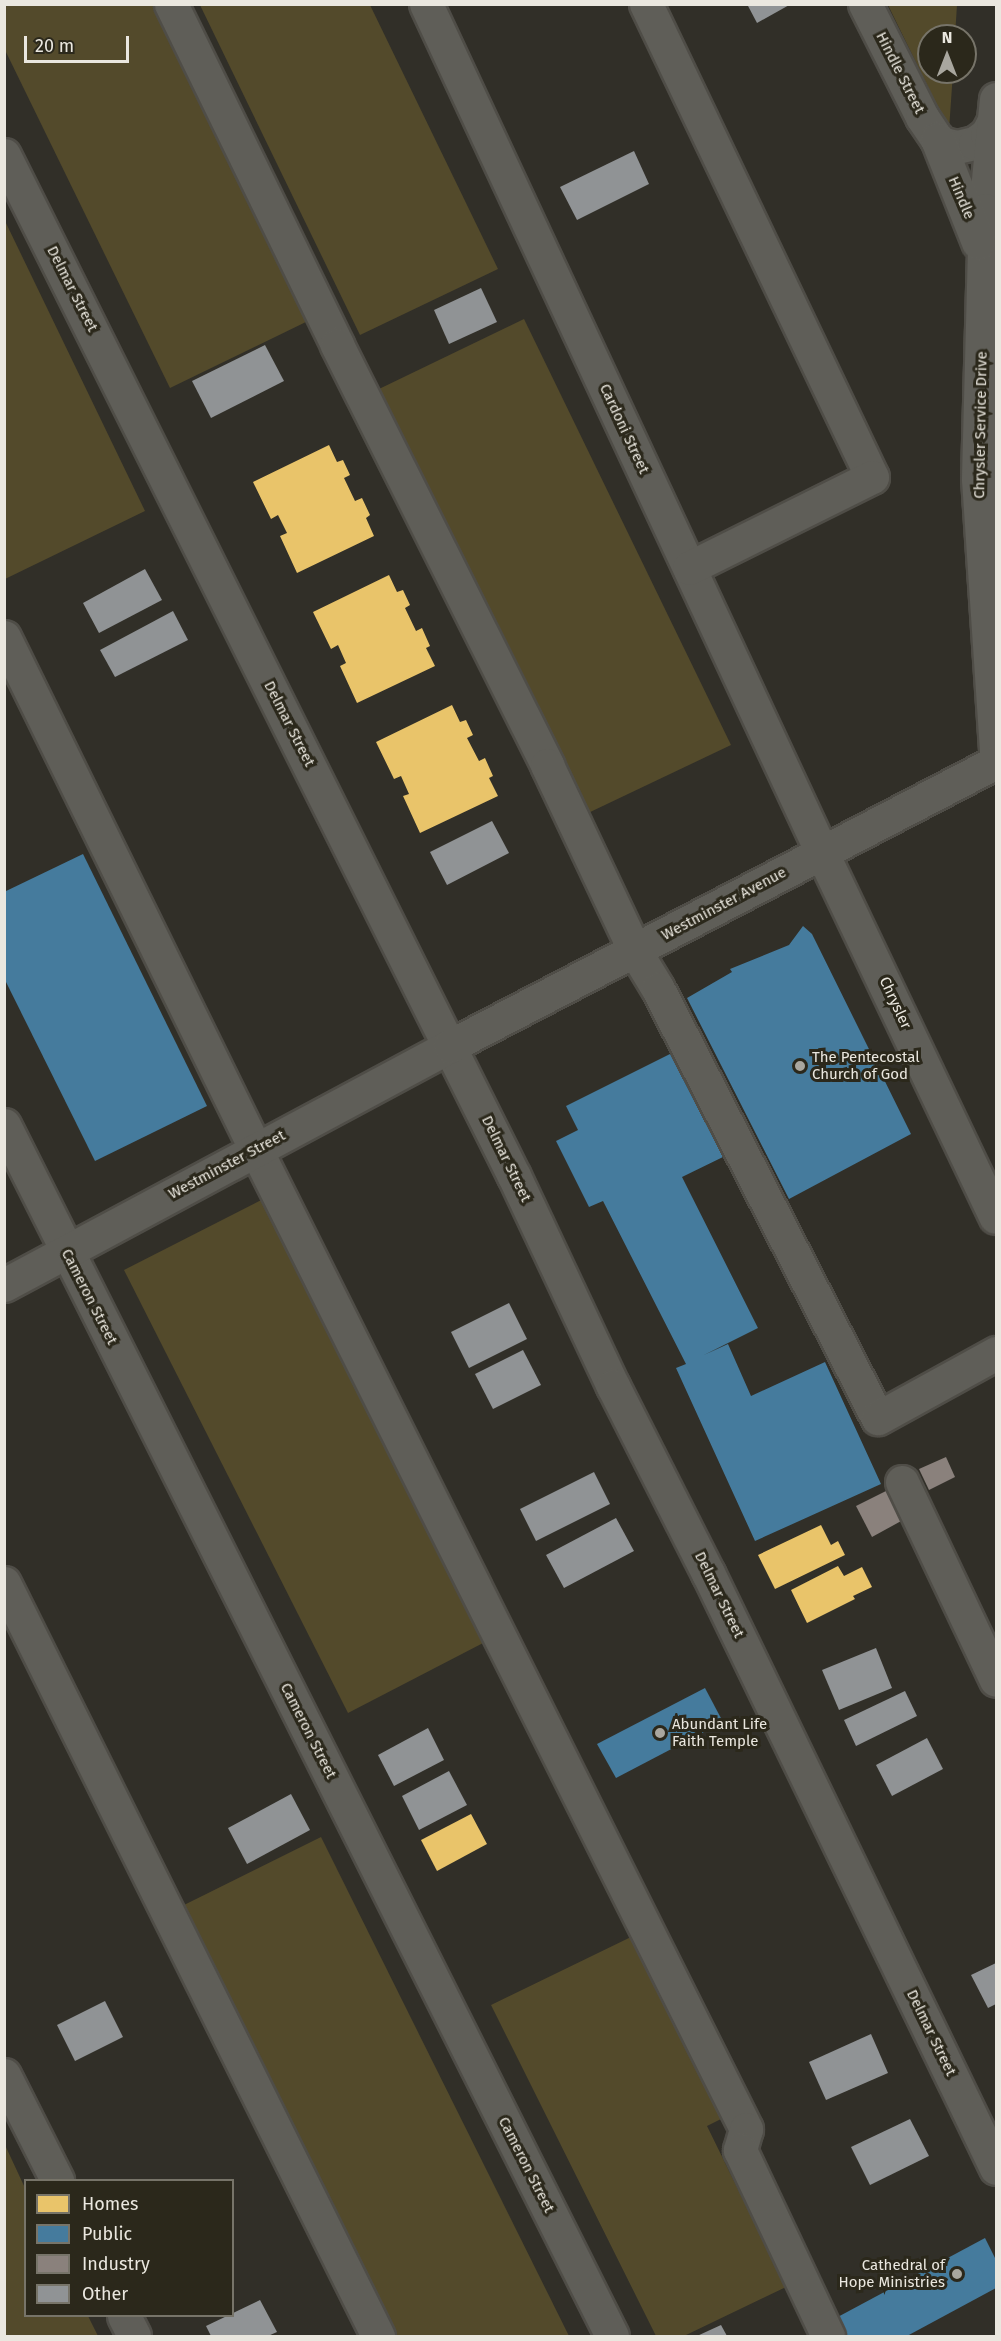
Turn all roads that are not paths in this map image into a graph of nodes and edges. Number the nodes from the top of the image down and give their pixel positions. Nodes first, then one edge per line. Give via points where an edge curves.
1 (171, 4) edge
2 (426, 4) edge
3 (646, 4) edge
4 (865, 4) edge
5 (996, 109) edge
6 (937, 139) junction
7 (4, 155) edge
8 (983, 258) junction
9 (689, 568) junction
10 (4, 637) edge
11 (996, 751) edge
12 (996, 762) edge
13 (822, 853) junction
14 (635, 951) junction
15 (450, 1046) junction
16 (4, 1125) edge
17 (256, 1150) junction
18 (996, 1217) edge
19 (66, 1251) junction
20 (4, 1285) edge
21 (996, 1353) edge
22 (902, 1482) dead end
23 (4, 1583) edge
24 (996, 1680) edge
25 (4, 2075) edge
26 (996, 2168) edge
27 (56, 2179) edge
28 (124, 2317) edge
29 (134, 2337) edge
30 (378, 2337) edge
31 (612, 2337) edge
32 (828, 2337) edge

1 - 14 street via 548,765
2 - 9 street, Cardoni Street
3 - 9 street via 872,477
4 - 6 street, Hindle Street
5 - 6 street via 987,134 975,143 957,147
5 - 8 street, Chrysler Service Drive
6 - 8 street, Hindle
7 - 15 street, Delmar Street
8 - 11 street, Chrysler Service Drive via 978,479
9 - 13 street, Cardoni Street
10 - 17 street
12 - 13 street, Westminster Avenue
13 - 14 street, Westminster Avenue
13 - 18 street, Chrysler
14 - 15 street, Westminster Avenue
14 - 21 street via 878,1418
15 - 17 street, Westminster Street
15 - 26 street, Delmar Street
16 - 19 street, Cameron Street
17 - 19 street, Westminster Street
17 - 32 street via 746,2129 740,2150
19 - 20 street, Westminster Street
19 - 31 street, Cameron Street
22 - 24 street
23 - 30 street
25 - 27 street
28 - 29 street

